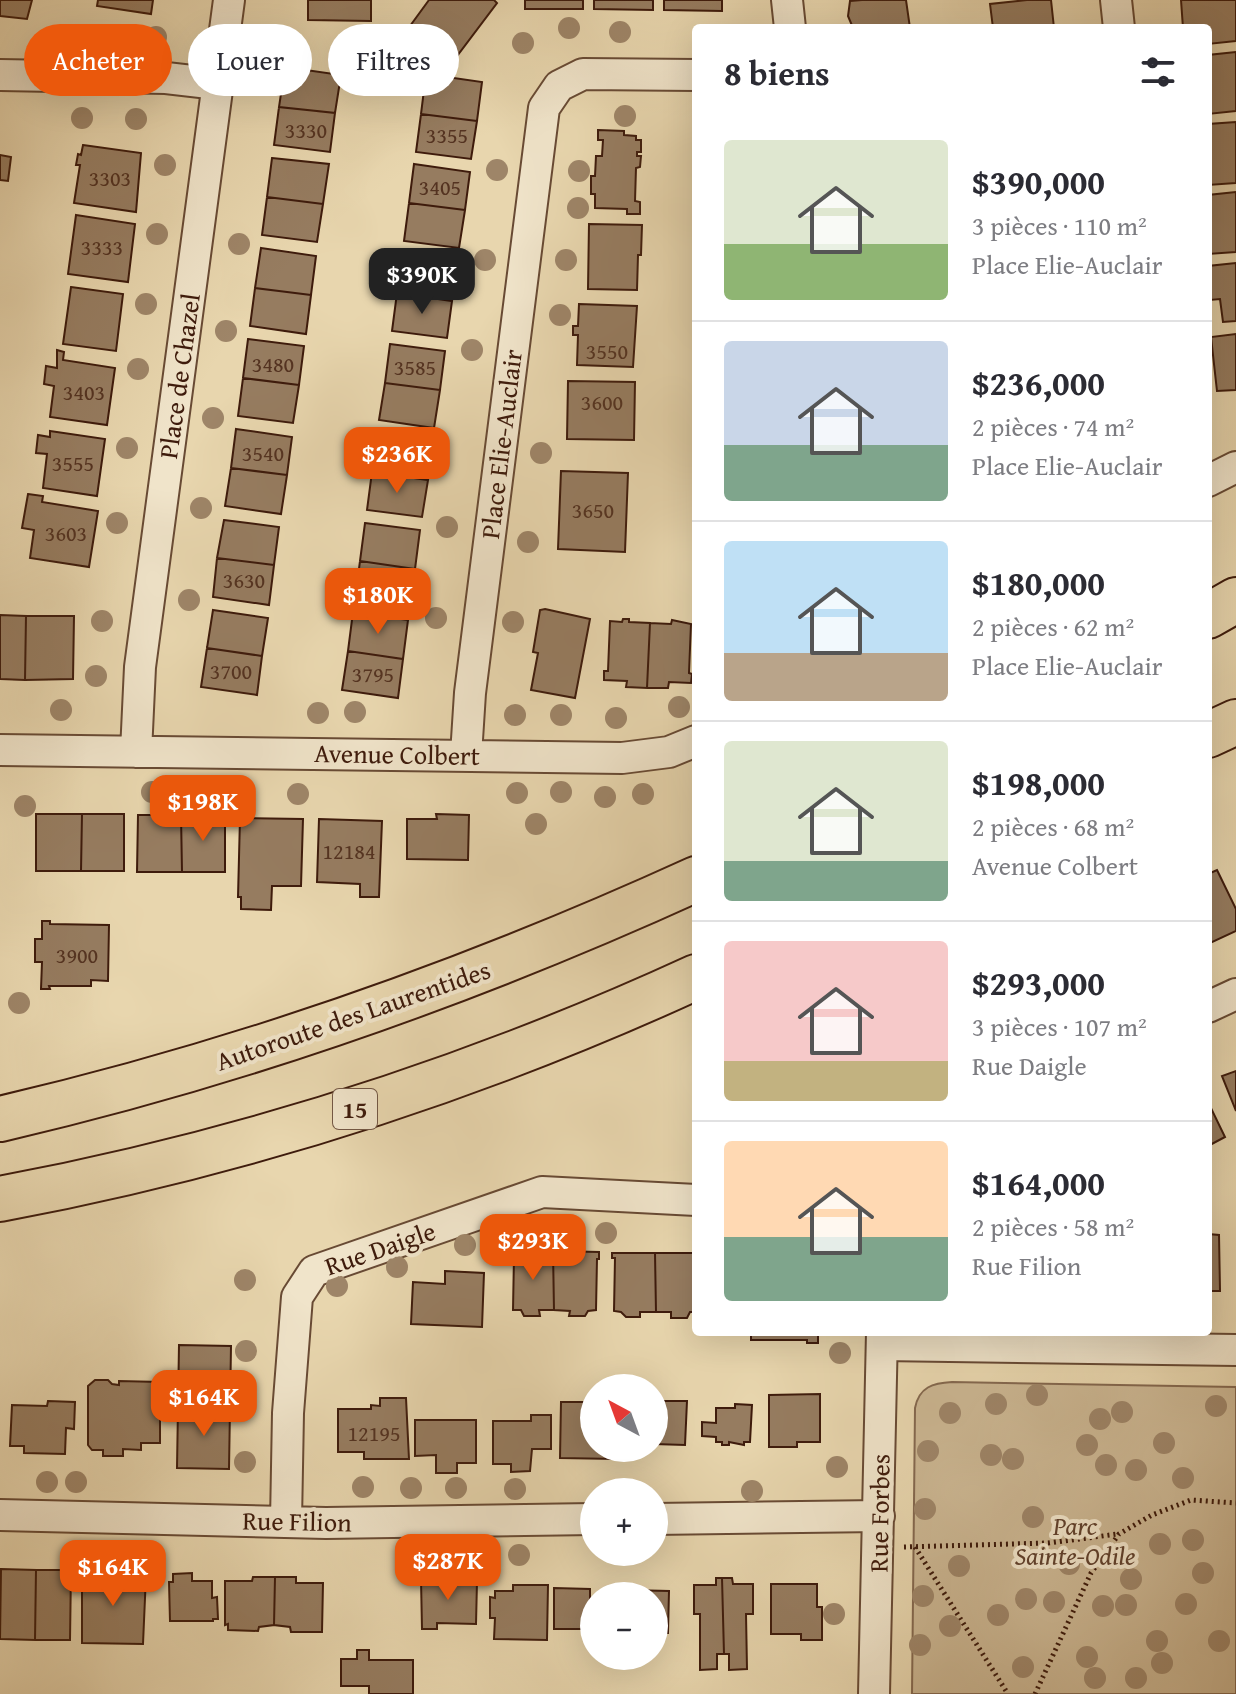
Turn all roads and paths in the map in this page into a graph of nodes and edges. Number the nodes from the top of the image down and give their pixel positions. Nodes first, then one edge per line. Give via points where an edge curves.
1 (229, 0) edge
2 (787, 0) edge
3 (1116, 0) edge
4 (226, 24) edge
5 (790, 24) edge
6 (1119, 24) edge
7 (0, 75) edge
8 (692, 75) edge
9 (188, 81) edge
10 (216, 96) edge
11 (1236, 467) edge
12 (1212, 479) edge
13 (1236, 600) edge
14 (1212, 614) edge
15 (1236, 620) edge
16 (1212, 631) edge
17 (1236, 722) edge
18 (1212, 733) edge
19 (692, 743) edge
20 (0, 750) edge
21 (136, 752) junction
22 (466, 755) junction
23 (692, 881) edge
24 (692, 979) edge
25 (1236, 994) edge
26 (1212, 1005) edge
27 (0, 1119) edge
28 (0, 1199) edge
29 (692, 1200) edge
30 (882, 1338) edge
31 (1236, 1350) edge
32 (1236, 1503) edge
33 (0, 1515) edge
34 (879, 1516) junction
35 (580, 1519) edge
36 (668, 1519) edge
37 (286, 1521) junction
38 (1119, 1534) junction
39 (915, 1547) junction
40 (879, 1548) junction
41 (874, 1694) edge
42 (1008, 1694) edge
43 (1035, 1694) edge

1 - 4 street, Place de Chazel
2 - 5 street
3 - 6 street
7 - 9 street
8 - 22 street, Place Elie-Auclair via 583,74 559,86 544,108
10 - 21 street, Place de Chazel via 140,667
11 - 12 street
13 - 14 highway
15 - 16 highway
17 - 18 highway
19 - 22 street, Avenue Colbert via 638,757
20 - 21 street, Avenue Colbert
21 - 22 street, Avenue Colbert
23 - 27 highway, Autoroute des Laurentides via 533,950 330,1027 143,1084
24 - 28 highway, 15 via 536,1045 336,1115 164,1164
25 - 26 street
29 - 37 street, Rue Daigle via 542,1192 314,1271 297,1297
30 - 31 street
30 - 34 street, Rue Forbes
32 - 38 path via 1191,1500
33 - 37 street, Rue Filion
34 - 36 street
34 - 40 street, Rue Forbes
35 - 37 street, Rue Filion
38 - 39 path via 1048,1543
38 - 43 path via 1091,1573
39 - 40 path
39 - 42 path
40 - 41 street, Rue Forbes

